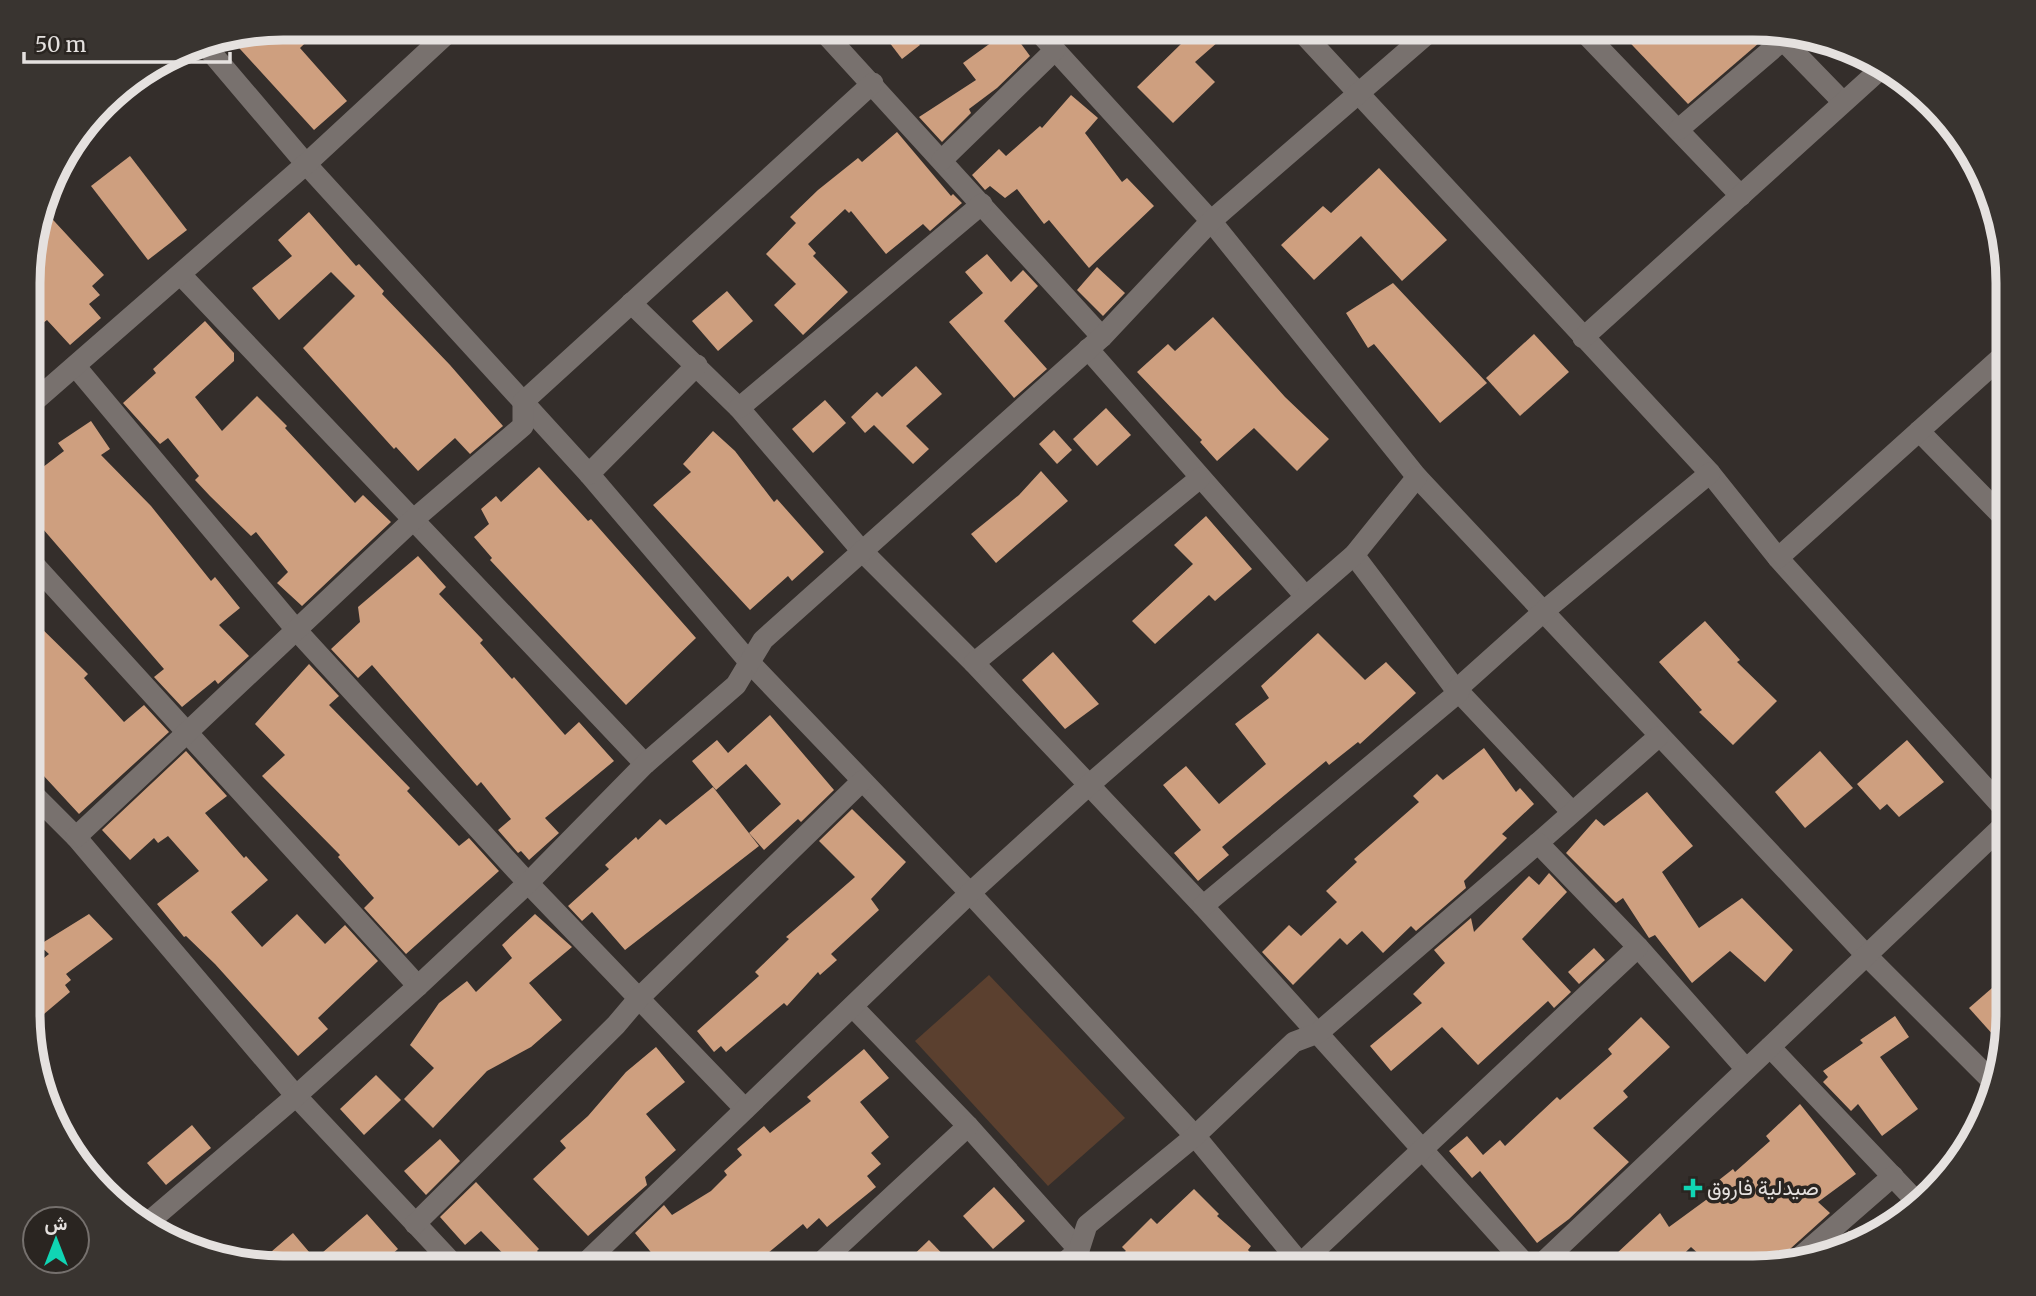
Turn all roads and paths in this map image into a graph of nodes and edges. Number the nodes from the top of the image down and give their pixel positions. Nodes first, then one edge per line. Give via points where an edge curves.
1 (440, 40) edge
2 (832, 40) edge
3 (1046, 40) edge
4 (1309, 40) edge
5 (1420, 40) edge
6 (1592, 40) edge
7 (1773, 41) edge
8 (1785, 42) edge
9 (1055, 50) junction
10 (210, 52) edge
11 (1875, 74) edge
12 (873, 83) junction
13 (1358, 95) junction
14 (1842, 102) junction
15 (1679, 129) junction
16 (942, 160) junction
17 (306, 164) junction
18 (1741, 195) junction
19 (982, 204) junction
20 (1211, 221) junction
21 (181, 275) junction
22 (631, 303) junction
23 (1583, 338) junction
24 (1095, 343) junction
25 (1995, 363) edge
26 (697, 365) junction
27 (76, 367) junction
28 (40, 394) edge
29 (523, 402) junction
30 (739, 408) junction
31 (1919, 431) junction
32 (1710, 473) junction
33 (589, 474) junction
34 (1417, 477) junction
35 (1199, 478) junction
36 (1995, 507) edge
37 (413, 520) junction
38 (861, 550) junction
39 (1354, 555) junction
40 (1778, 558) junction
41 (40, 571) edge
42 (1305, 596) junction
43 (1543, 612) junction
44 (298, 632) junction
45 (974, 663) junction
46 (751, 664) junction
47 (1458, 691) junction
48 (188, 733) junction
49 (1658, 737) junction
50 (645, 764) junction
51 (862, 781) junction
52 (1089, 785) junction
53 (1995, 799) edge
54 (40, 801) edge
55 (1572, 811) junction
56 (1995, 833) edge
57 (76, 837) junction
58 (1538, 843) junction
59 (528, 883) junction
60 (970, 893) junction
61 (1203, 906) junction
62 (1638, 947) junction
63 (1867, 956) junction
64 (418, 986) junction
65 (638, 999) junction
66 (853, 1007) junction
67 (1318, 1033) junction
68 (1770, 1047) junction
69 (1746, 1069) junction
70 (1987, 1076) edge
71 (296, 1096) junction
72 (746, 1109) junction
73 (968, 1126) junction
74 (1195, 1136) junction
75 (1420, 1151) junction
76 (1894, 1176) junction
77 (1912, 1196) edge
78 (153, 1218) edge
79 (415, 1224) junction
80 (1810, 1248) edge
81 (1079, 1250) junction
82 (1073, 1255) edge
83 (1291, 1255) edge
84 (1311, 1255) edge
85 (1517, 1255) edge
86 (1550, 1255) edge
87 (445, 1256) edge
88 (593, 1256) edge
89 (828, 1256) edge

1 - 17 street
2 - 12 street
3 - 9 street
4 - 13 street
5 - 13 street
6 - 15 street
7 - 15 street
8 - 14 street
9 - 16 street
9 - 20 street
10 - 17 street
11 - 14 street
12 - 16 street
12 - 22 street
13 - 20 street
13 - 23 street
14 - 18 street
15 - 18 street
16 - 19 street
17 - 21 street
17 - 29 street
18 - 23 street
19 - 24 street
19 - 30 street
20 - 24 street
20 - 34 street
21 - 27 street
21 - 37 street
22 - 26 street
22 - 29 street
23 - 32 street
24 - 35 street
24 - 38 street
25 - 31 street
26 - 30 street
26 - 33 street
27 - 28 street
27 - 44 street
29 - 33 street
29 - 37 street via 523,426
30 - 38 street
31 - 36 street
31 - 40 street
32 - 40 street
32 - 43 street
33 - 46 street
34 - 39 street
34 - 43 street
35 - 42 street
35 - 45 street
37 - 44 street
37 - 50 street
38 - 45 street
38 - 46 street via 763,640
39 - 42 street
39 - 47 street
40 - 53 street
41 - 48 street
42 - 52 street
43 - 47 street
43 - 49 street
44 - 48 street
44 - 59 street
45 - 52 street
46 - 50 street via 736,685
46 - 51 street
47 - 55 street
47 - 61 street
48 - 57 street
48 - 64 street
49 - 55 street
49 - 63 street
50 - 59 street
51 - 60 street
51 - 65 street
52 - 60 street
52 - 61 street
54 - 57 street
55 - 58 street
56 - 63 street
57 - 71 street
58 - 62 street
58 - 67 street
59 - 64 street
59 - 65 street
60 - 66 street
60 - 74 street
61 - 67 street
62 - 69 street
62 - 75 street
63 - 68 street
63 - 70 street
64 - 71 street
65 - 72 street
65 - 79 street
66 - 72 street
66 - 73 street
67 - 74 street via 1294,1042
67 - 75 street
68 - 69 street
68 - 76 street
69 - 86 street
71 - 78 street
71 - 79 street
72 - 88 street
73 - 81 street
73 - 89 street
74 - 81 street via 1087,1225
74 - 83 street
75 - 84 street
75 - 85 street
76 - 77 street
76 - 80 street
79 - 87 street
81 - 82 street

